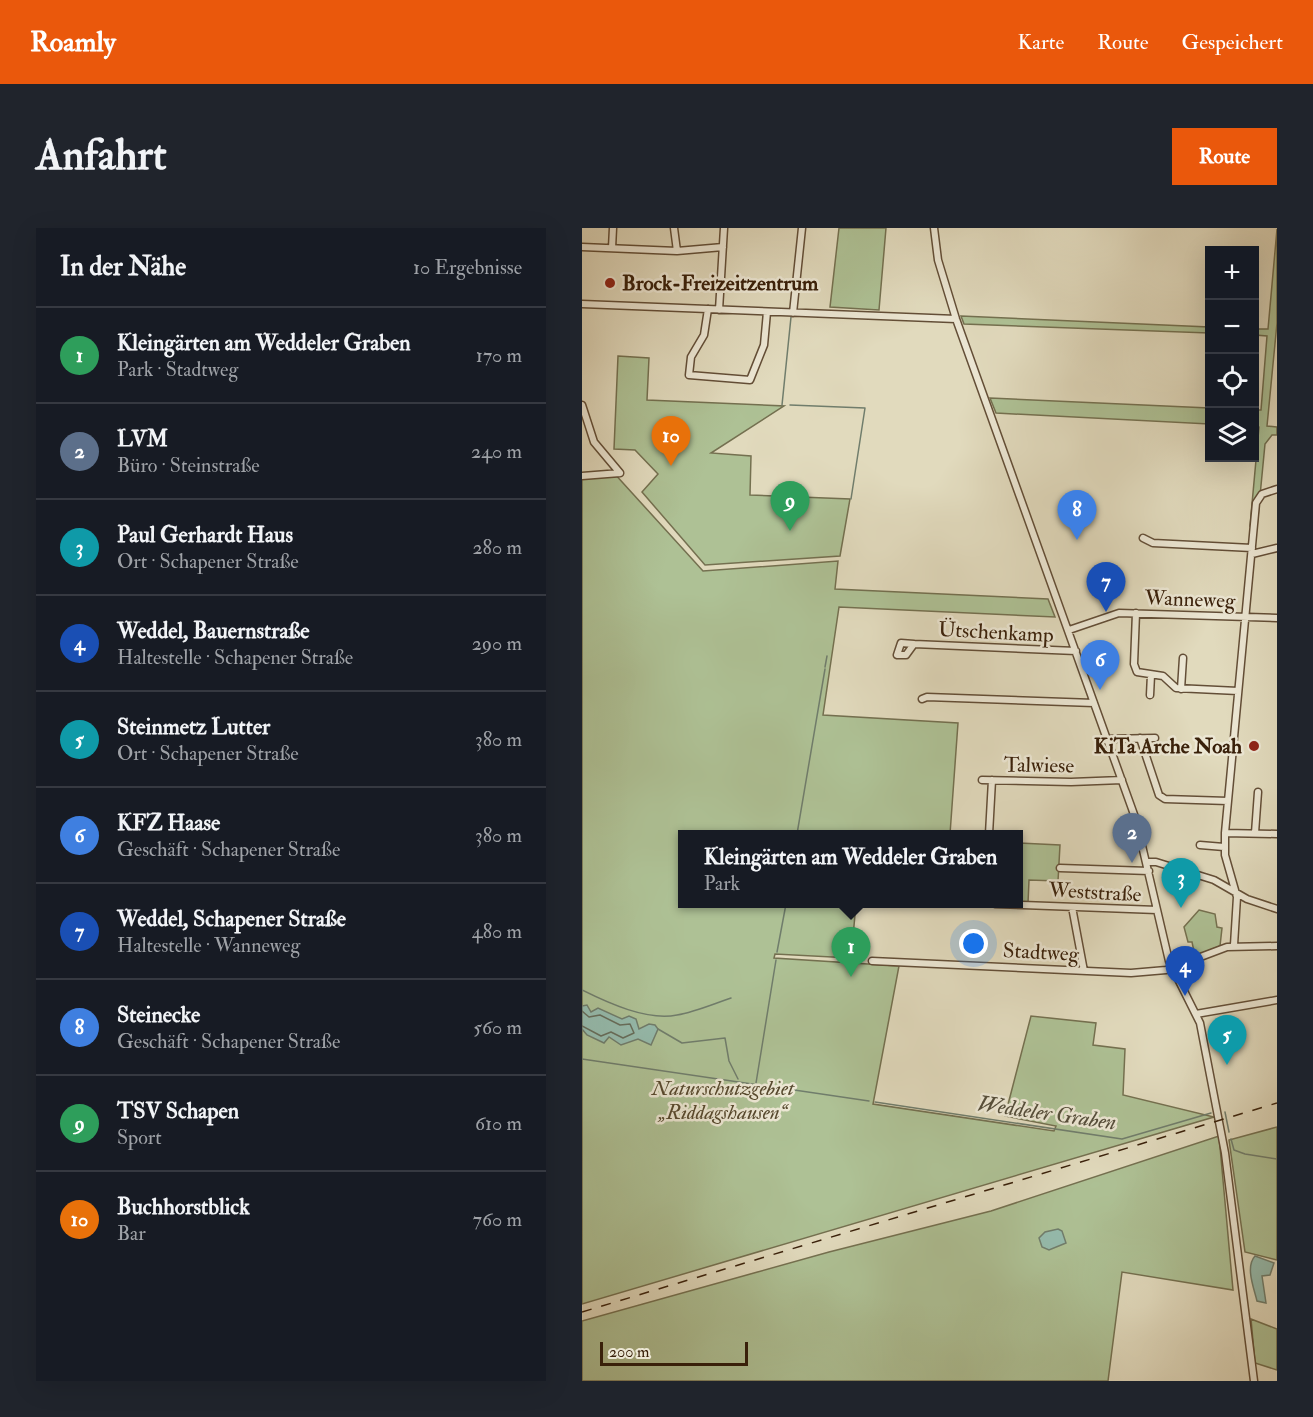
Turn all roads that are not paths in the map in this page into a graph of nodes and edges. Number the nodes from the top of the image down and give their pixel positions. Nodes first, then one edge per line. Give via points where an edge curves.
1 (613, 228) edge
2 (674, 228) edge
3 (724, 228) edge
4 (801, 228) edge
5 (934, 228) edge
6 (723, 247) junction
7 (582, 248) edge
8 (612, 248) junction
9 (677, 251) junction
10 (582, 304) edge
11 (708, 309) junction
12 (719, 310) junction
13 (767, 312) junction
14 (793, 313) junction
15 (956, 319) junction
16 (582, 405) edge
17 (582, 476) edge
18 (1277, 489) edge
19 (1143, 538) dead end
20 (1277, 548) edge
21 (1252, 551) junction
22 (1136, 613) junction
23 (1245, 617) junction
24 (1277, 618) edge
25 (1069, 630) junction
26 (914, 644) dead end
27 (1076, 651) junction
28 (1183, 658) dead end
29 (1151, 675) junction
30 (1182, 689) junction
31 (1238, 692) junction
32 (1150, 695) dead end
33 (922, 699) dead end
34 (1094, 703) junction
35 (1140, 738) junction
36 (1155, 738) dead end
37 (1107, 739) junction
38 (982, 780) dead end
39 (992, 780) junction
40 (1122, 780) junction
41 (1258, 792) dead end
42 (1228, 801) junction
43 (989, 830) edge
44 (1225, 833) junction
45 (1255, 833) junction
46 (1277, 834) edge
47 (1200, 845) dead end
48 (1224, 847) junction
49 (1147, 862) junction
50 (1060, 868) dead end
51 (1149, 871) junction
52 (1236, 892) junction
53 (1023, 904) edge
54 (1072, 907) junction
55 (1277, 909) edge
56 (1158, 910) junction
57 (1234, 945) junction
58 (1277, 946) edge
59 (872, 961) dead end
60 (1172, 968) junction
61 (1084, 971) junction
62 (1277, 1000) edge
63 (1213, 1013) junction
64 (1196, 1014) junction
65 (1200, 1023) junction
66 (1254, 1381) edge

1 - 8 street
2 - 9 street
3 - 6 street
4 - 14 street
5 - 15 street via 938,260
6 - 9 street
6 - 12 street
7 - 8 street
8 - 9 street
10 - 11 street
11 - 12 street
11 - 13 street via 704,335 690,362 689,375 750,380 764,345
12 - 13 street
13 - 14 street
14 - 15 street
15 - 25 street
16 - 17 street via 594,442 620,473
18 - 21 street via 1257,498
19 - 21 street via 1153,543
20 - 21 street
21 - 23 street
22 - 23 street, Wanneweg
22 - 25 street, Wanneweg via 1115,614
22 - 29 street via 1135,668 1140,674
23 - 24 street, Wanneweg
23 - 31 street
25 - 27 street
26 - 27 street, Ütschenkamp
27 - 34 street
28 - 30 street
29 - 30 street via 1163,676
29 - 32 street
30 - 31 street
31 - 42 street
33 - 34 street
34 - 37 street
35 - 36 street
35 - 37 street
35 - 42 street via 1159,795 1165,799
37 - 40 street
38 - 39 street, Talwiese
39 - 40 street, Talwiese
39 - 43 street, Talwiese
40 - 49 street
41 - 45 street
42 - 44 street
44 - 45 street
44 - 48 street
45 - 46 street
47 - 48 street
48 - 52 street
49 - 51 street
49 - 52 street via 1214,880
50 - 51 street
51 - 56 street
52 - 55 street
52 - 57 street
53 - 54 street, Weststraße
54 - 56 street, Weststraße
54 - 61 street
56 - 60 street
57 - 58 street
57 - 60 street, Stadtweg
59 - 61 street, Stadtweg
60 - 61 street, Stadtweg via 1131,973
60 - 64 street
62 - 63 street
63 - 64 street
63 - 65 street
64 - 65 street
65 - 66 street via 1225,1153

